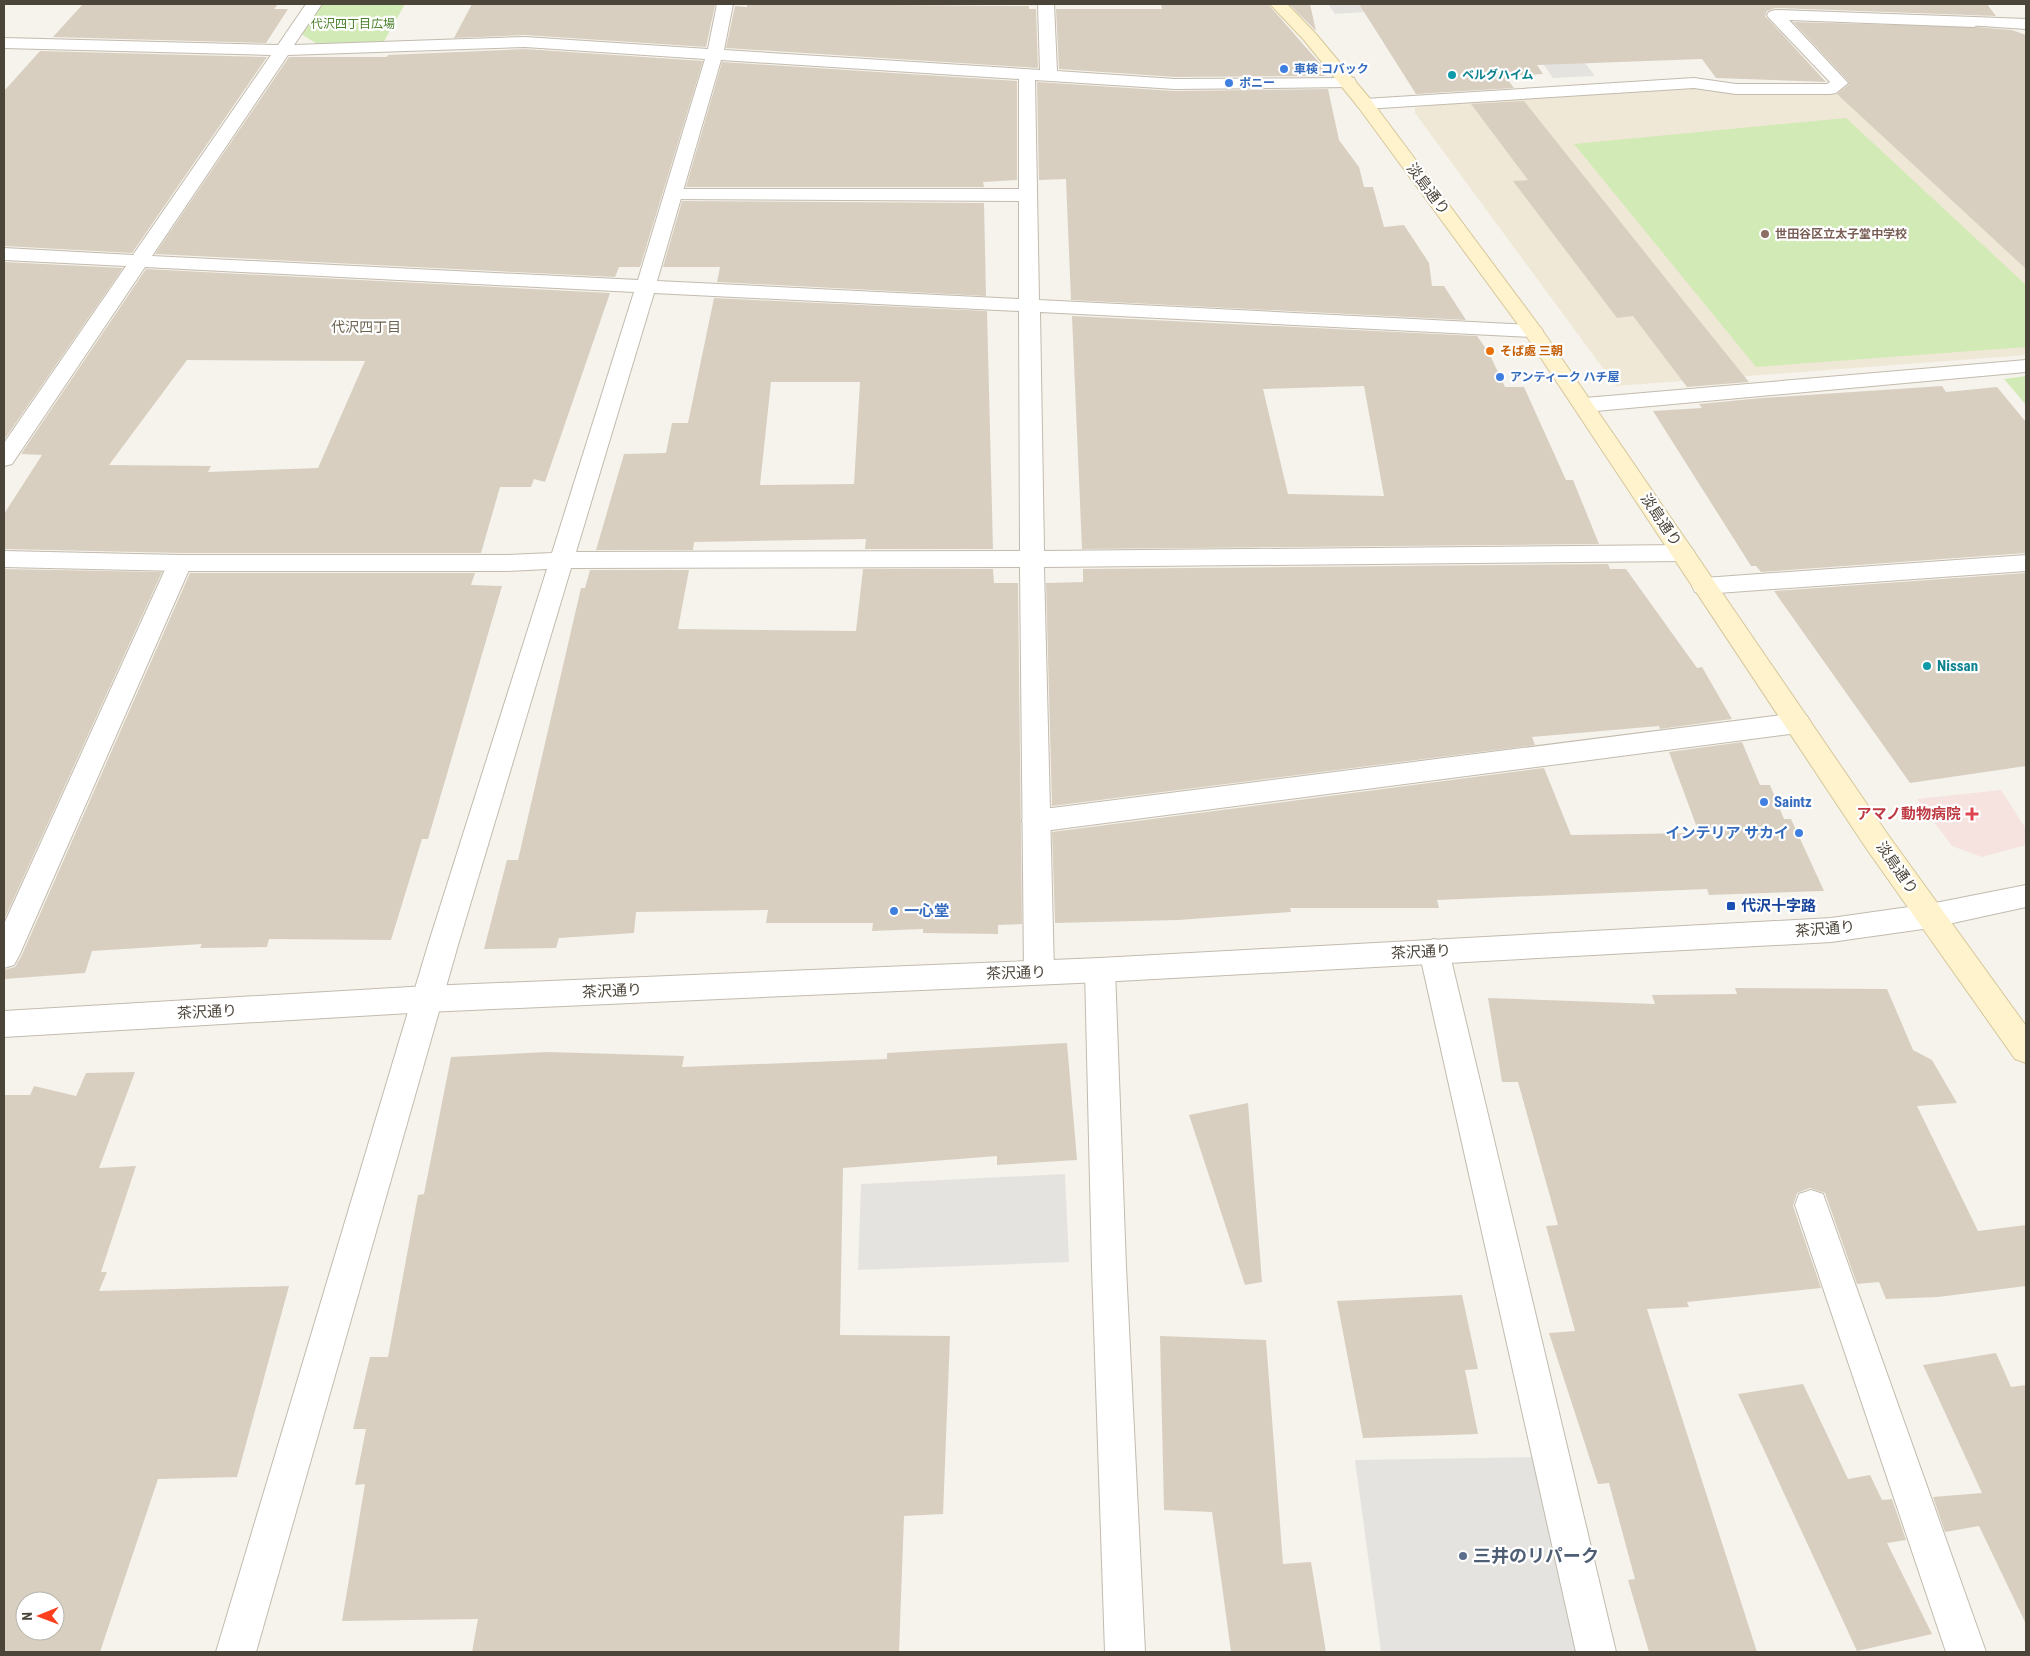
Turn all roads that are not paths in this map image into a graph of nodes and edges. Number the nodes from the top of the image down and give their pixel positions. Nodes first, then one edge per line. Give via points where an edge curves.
1 (314, 4) edge
2 (725, 4) edge
3 (1046, 4) edge
4 (1278, 4) edge
5 (2026, 24) edge
6 (4, 43) edge
7 (284, 50) junction
8 (715, 53) junction
9 (1038, 76) junction
10 (1348, 82) junction
11 (1365, 104) junction
12 (674, 195) junction
13 (1027, 195) junction
14 (4, 254) edge
15 (139, 261) junction
16 (646, 286) junction
17 (1028, 306) junction
18 (1533, 331) junction
19 (2026, 366) edge
20 (1585, 405) junction
21 (4, 459) edge
22 (1683, 553) junction
23 (4, 559) edge
24 (561, 560) junction
25 (1032, 560) junction
26 (180, 562) junction
27 (2026, 563) edge
28 (1704, 586) junction
29 (1798, 723) junction
30 (1036, 821) junction
31 (2026, 896) edge
32 (1930, 916) junction
33 (1434, 951) junction
34 (4, 956) edge
35 (1100, 970) junction
36 (1039, 972) junction
37 (427, 1000) junction
38 (4, 1024) edge
39 (2026, 1050) edge
40 (1811, 1205) dead end
41 (236, 1652) edge
42 (1125, 1652) edge
43 (1596, 1652) edge
44 (1966, 1652) edge

1 - 7 street
2 - 8 street
3 - 9 street
4 - 10 main road, 淡島通り
5 - 11 street via 1775,15 1840,83 1830,89 1736,90 1694,83
6 - 7 street
7 - 8 street via 525,42
7 - 15 street
8 - 9 street
8 - 12 street
9 - 10 street via 1174,84
9 - 13 street
10 - 11 main road, 淡島通り
11 - 18 main road, 淡島通り
12 - 13 street
12 - 16 street
13 - 17 street
14 - 15 street
15 - 16 street
15 - 21 street
16 - 17 street
16 - 24 street
17 - 18 street
17 - 25 street
18 - 20 main road, 淡島通り
19 - 20 street
20 - 22 main road, 淡島通り
22 - 25 street
22 - 28 main road, 淡島通り
23 - 26 street
24 - 25 street
24 - 26 street via 506,563
24 - 37 street
25 - 30 street
26 - 34 street
27 - 28 street
28 - 29 main road, 淡島通り
29 - 30 street
29 - 32 main road, 淡島通り
30 - 36 street
31 - 32 street, 茶沢通り
32 - 33 street, 茶沢通り via 1831,930
32 - 39 main road, 淡島通り
33 - 35 street, 茶沢通り
33 - 43 street
35 - 36 street, 茶沢通り
35 - 42 street
36 - 37 street, 茶沢通り
37 - 38 street, 茶沢通り
37 - 41 street
40 - 44 street

